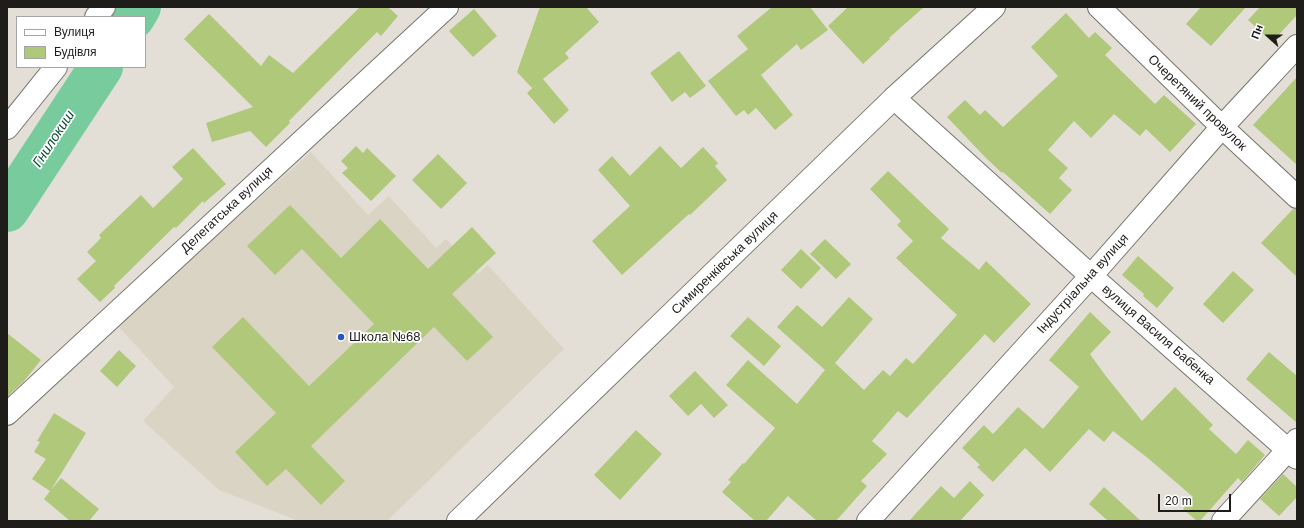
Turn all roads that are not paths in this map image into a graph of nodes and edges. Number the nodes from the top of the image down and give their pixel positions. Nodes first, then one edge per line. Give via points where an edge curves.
1 (104, 7) edge
2 (447, 7) edge
3 (994, 7) edge
4 (1099, 7) edge
5 (97, 16) edge
6 (1297, 46) edge
7 (55, 68) edge
8 (894, 98) junction
9 (7, 128) edge
10 (1222, 128) junction
11 (1297, 197) edge
12 (1091, 276) junction
13 (7, 414) edge
14 (1294, 449) edge
15 (458, 521) edge
16 (868, 521) edge
17 (1223, 521) edge

1 - 5 street
2 - 13 street, Делегатська вулиця
3 - 8 street, Симиренківська вулиця
4 - 10 street, Очеретяний провулок
6 - 10 street, Індустріальна вулиця
7 - 9 street
8 - 12 street, вулиця Василя Бабенка
8 - 15 street, Симиренківська вулиця
10 - 11 street, Очеретяний провулок
10 - 12 street, Індустріальна вулиця
12 - 14 street, вулиця Василя Бабенка
12 - 16 street, Індустріальна вулиця
14 - 17 street

